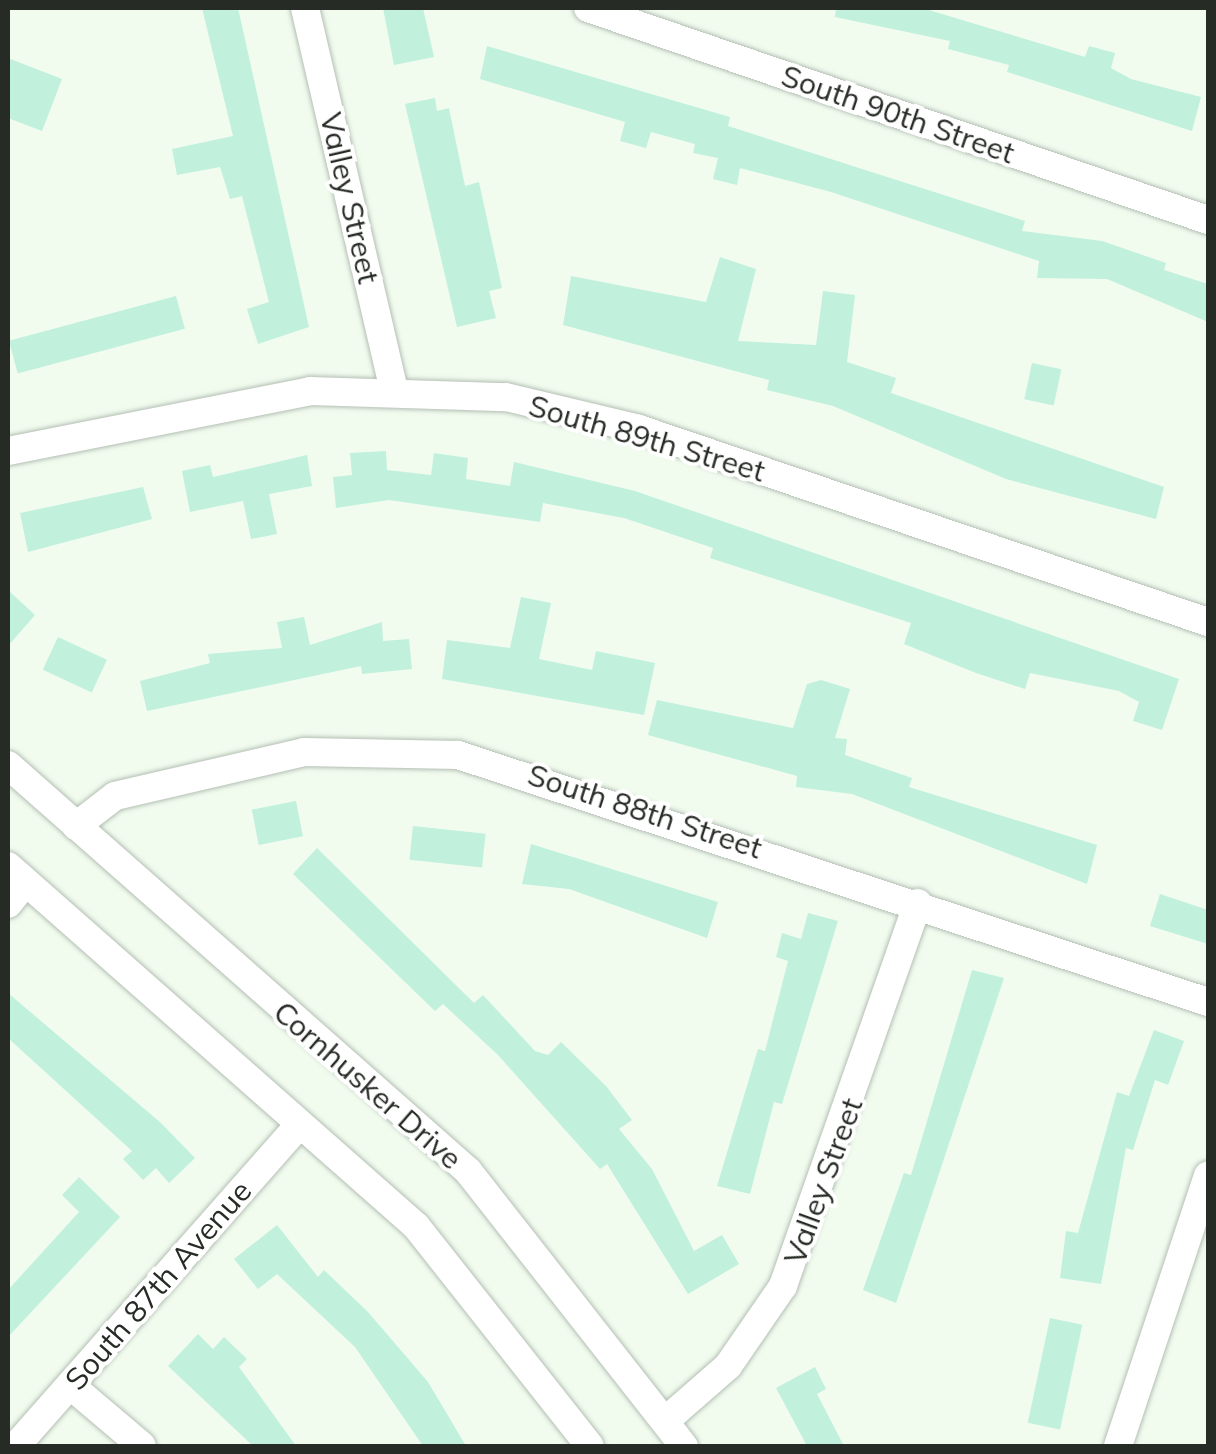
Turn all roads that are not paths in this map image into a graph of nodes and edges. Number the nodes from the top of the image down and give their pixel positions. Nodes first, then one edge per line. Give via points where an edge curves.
1 (305, 8) edge
2 (588, 8) edge
3 (1208, 220) edge
4 (394, 389) junction
5 (8, 452) edge
6 (1208, 622) edge
7 (8, 765) edge
8 (76, 826) junction
9 (17, 874) edge
10 (918, 903) junction
11 (8, 904) edge
12 (1208, 1002) edge
13 (300, 1124) junction
14 (1208, 1176) edge
15 (70, 1385) junction
16 (665, 1421) junction
17 (16, 1446) edge
18 (142, 1446) edge
19 (590, 1446) edge
20 (684, 1446) edge
21 (1118, 1446) edge

1 - 4 street, Valley Street
2 - 3 street, South 90th Street
4 - 5 street, South 89th Street via 231,401
4 - 6 street, South 89th Street via 506,397 639,429
7 - 8 street, Cornhusker Drive
8 - 10 street, South 88th Street via 114,796 304,752 390,747 528,771
8 - 16 street, Cornhusker Drive via 468,1171
9 - 11 street
9 - 13 street
10 - 12 street, South 88th Street
10 - 16 street, Valley Street via 790,1274 728,1366
13 - 15 street, South 87th Avenue
13 - 19 street via 460,1272
14 - 21 street
15 - 17 street, South 87th Avenue
15 - 18 street
16 - 20 street, Cornhusker Drive

